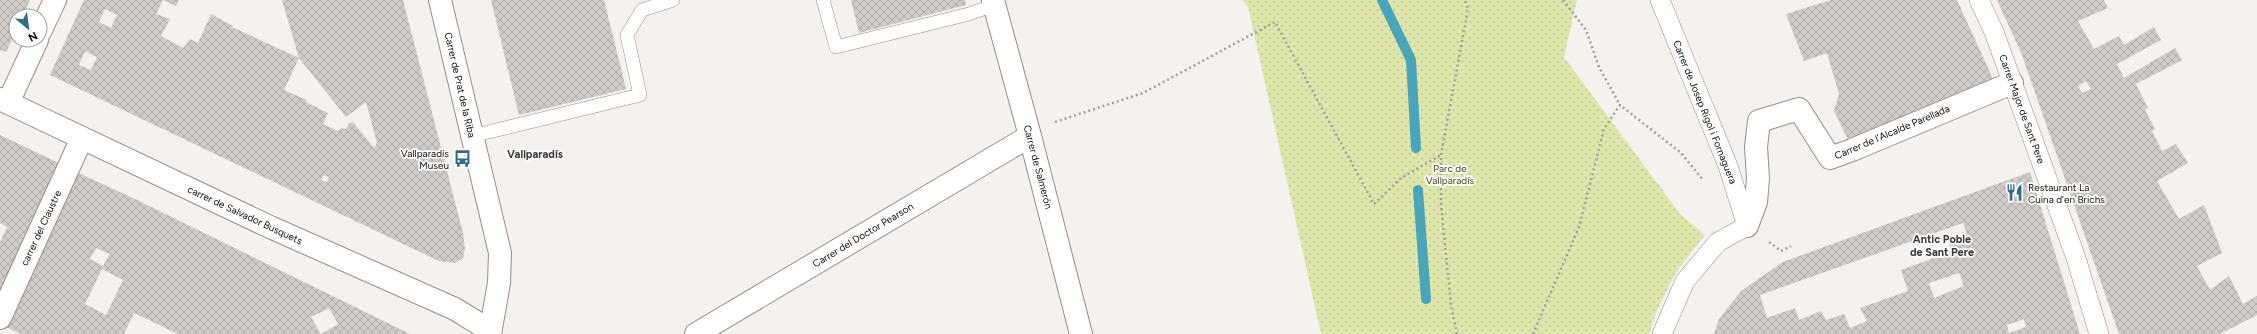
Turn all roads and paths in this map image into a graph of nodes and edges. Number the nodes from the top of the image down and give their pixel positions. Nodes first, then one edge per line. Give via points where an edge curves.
1 (55, 0) edge
2 (440, 0) edge
3 (673, 0) edge
4 (823, 0) edge
5 (1465, 0) edge
6 (1563, 0) edge
7 (1660, 0) edge
8 (1979, 0) edge
9 (993, 3) edge
10 (48, 15) edge
11 (32, 48) edge
12 (2012, 83) junction
13 (4, 101) edge
14 (1620, 105) junction
15 (1039, 130) junction
16 (472, 136) junction
17 (82, 138) junction
18 (1441, 155) junction
19 (1704, 182) dead end
20 (1747, 226) junction
21 (1791, 246) dead end
22 (0, 318) edge
23 (490, 332) edge
24 (696, 334) edge
25 (1081, 334) edge
26 (1457, 334) edge
27 (1533, 334) edge
28 (1662, 334) edge
29 (2099, 334) edge

1 - 10 street
2 - 16 street, Carrer de Prat de la Riba
3 - 16 lane via 642,10 627,35 640,95
4 - 9 lane via 836,47 969,14
5 - 18 path via 1468,9
6 - 14 path via 1586,30 1599,67
7 - 20 street, Carrer de Josep Rigol i Fornaguera via 1728,166
8 - 12 street, Carrer Major de Sant Pere via 1994,32
9 - 15 street, Carrer de Salmerón
11 - 13 street
12 - 20 street, Carrer de l'Alcalde Parellada via 1830,158 1799,109 1759,122 1756,147 1756,202
12 - 29 street, Carrer Major de Sant Pere via 2076,258
13 - 17 street, carrer de Salvador Busquets
14 - 19 path via 1681,153
14 - 27 path via 1604,129 1579,227
15 - 18 path via 1143,93 1275,22 1374,204 1401,178
15 - 24 street, Carrer del Doctor Pearson
15 - 25 street, Carrer de Salmerón
16 - 23 street, Carrer de Prat de la Riba via 500,253 499,283
17 - 22 street, carrer del Claustre
17 - 23 street, carrer de Salvador Busquets via 270,227 455,309
18 - 26 path via 1441,204 1451,305
20 - 21 path via 1781,251
20 - 28 street via 1718,242 1685,281

